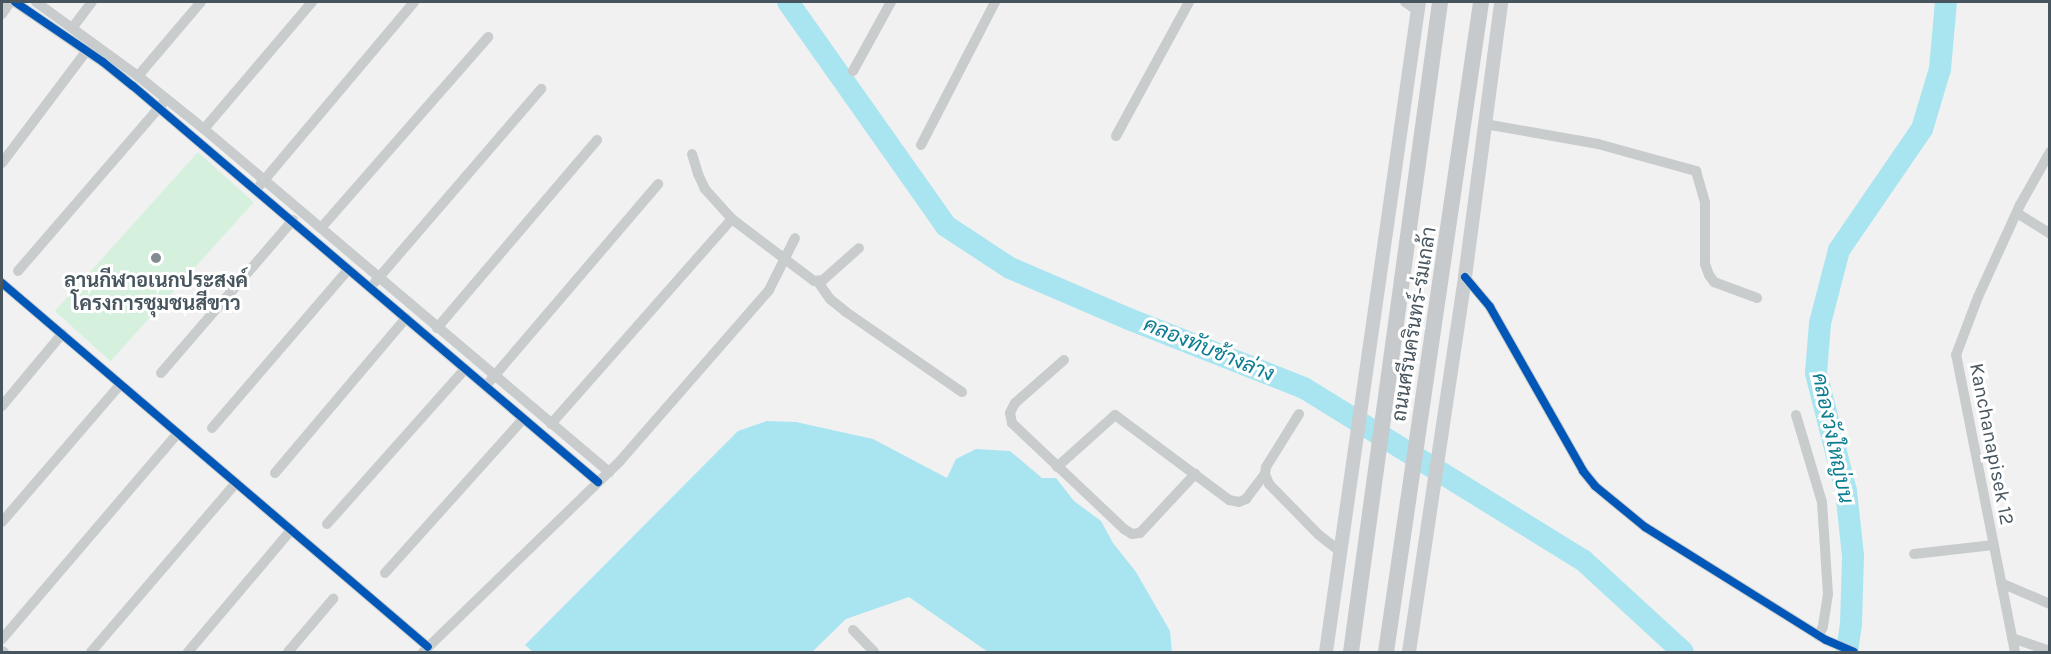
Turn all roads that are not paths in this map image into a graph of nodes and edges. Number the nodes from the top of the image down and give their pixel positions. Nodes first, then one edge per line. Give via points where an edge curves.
1 (10, 2) edge
2 (15, 2) edge
3 (36, 2) edge
4 (92, 2) edge
5 (201, 2) edge
6 (312, 2) edge
7 (414, 2) edge
8 (891, 2) edge
9 (995, 2) edge
10 (1190, 2) edge
11 (1405, 2) edge
12 (1440, 2) edge
13 (1481, 2) edge
14 (1501, 2) edge
15 (1418, 6) edge
16 (2, 14) edge
17 (73, 27) junction
18 (488, 37) dead end
19 (87, 50) junction
20 (852, 71) dead end
21 (138, 75) junction
22 (541, 89) dead end
23 (163, 103) junction
24 (1485, 124) junction
25 (204, 129) junction
26 (1116, 136) dead end
27 (597, 140) dead end
28 (921, 145) dead end
29 (2049, 152) edge
30 (692, 154) dead end
31 (2, 163) edge
32 (264, 180) junction
33 (657, 184) dead end
34 (256, 190) junction
35 (2017, 213) junction
36 (732, 219) junction
37 (293, 220) junction
38 (321, 228) junction
39 (2049, 234) edge
40 (795, 238) dead end
41 (859, 248) dead end
42 (786, 260) junction
43 (348, 270) junction
44 (18, 271) dead end
45 (1465, 277) junction
46 (378, 278) junction
47 (818, 282) junction
48 (2, 285) edge
49 (369, 289) junction
50 (1757, 298) dead end
51 (406, 318) junction
52 (437, 328) junction
53 (62, 334) junction
54 (1064, 360) dead end
55 (465, 369) junction
56 (161, 373) dead end
57 (494, 377) junction
58 (120, 385) junction
59 (485, 387) junction
60 (962, 392) dead end
61 (2, 406) edge
62 (1299, 414) dead end
63 (1796, 415) dead end
64 (523, 419) junction
65 (552, 424) junction
66 (212, 428) dead end
67 (177, 434) junction
68 (1057, 466) junction
69 (609, 472) junction
70 (276, 473) dead end
71 (1195, 474) junction
72 (1265, 474) junction
73 (598, 482) junction
74 (236, 483) junction
75 (2, 522) edge
76 (327, 524) dead end
77 (291, 530) junction
78 (1993, 545) junction
79 (1341, 552) junction
80 (1914, 554) dead end
81 (385, 573) dead end
82 (2001, 583) junction
83 (333, 599) dead end
84 (2049, 604) edge
85 (853, 630) dead end
86 (1822, 638) junction
87 (2012, 638) junction
88 (2, 639) edge
89 (425, 650) edge
90 (2049, 651) edge
91 (91, 652) edge
92 (188, 652) edge
93 (288, 652) edge
94 (874, 652) edge
95 (1326, 652) edge
96 (1351, 652) edge
97 (1386, 652) edge
98 (1410, 652) edge
99 (1854, 652) edge
100 (2015, 652) edge

1 - 16 street
2 - 19 street
3 - 17 street
4 - 17 street
5 - 21 street
6 - 25 street
7 - 32 street
8 - 20 street
9 - 28 street
10 - 26 street
11 - 15 street
12 - 96 main road, ถนนศรีนครินทร์-ร่มเกล้า
13 - 97 main road, ถนนศรีนครินทร์-ร่มเกล้า
14 - 24 main road
15 - 79 main road, ถนนศรีนครินทร์-ร่มเกล้า
17 - 21 street
18 - 38 street
19 - 23 street
19 - 31 street
21 - 23 street
22 - 46 street
23 - 25 street
23 - 34 street
23 - 44 street
24 - 45 main road
24 - 50 street via 1598,144 1696,171 1705,203 1709,275 1714,282
25 - 32 street
27 - 52 street
29 - 35 street, Kanchanapisek 12
30 - 36 street via 705,189
32 - 34 street
32 - 38 street
33 - 57 street
34 - 37 street
35 - 39 street
35 - 78 street, Kanchanapisek 12 via 1956,355
36 - 42 street
36 - 65 street
37 - 43 street
37 - 56 street
38 - 46 street
40 - 42 street
41 - 47 street
42 - 47 street
42 - 69 street via 769,290
43 - 49 street
43 - 66 street
45 - 86 street via 1490,307 1594,486 1645,527
45 - 98 main road
46 - 49 street
46 - 52 street
47 - 60 street via 846,312
48 - 53 street
49 - 51 street
51 - 55 street
51 - 70 street
52 - 57 street
53 - 58 street
53 - 61 street
54 - 68 street via 1015,403 1010,413 1012,423
55 - 59 street
55 - 76 street
57 - 59 street
57 - 65 street
58 - 67 street
58 - 75 street
59 - 64 street
62 - 72 street
63 - 86 street via 1822,502 1828,594
64 - 73 street
64 - 81 street
65 - 69 street
67 - 74 street
67 - 88 street
68 - 71 street via 1115,415
68 - 71 street via 1132,534 1140,533
69 - 73 street
71 - 72 street via 1229,500 1239,502 1246,499
72 - 79 street via 1269,484 1318,535
73 - 89 street
74 - 77 street
74 - 91 street
77 - 89 street
77 - 92 street
78 - 80 street
78 - 82 street, Kanchanapisek 12
79 - 95 main road, ถนนศรีนครินทร์-ร่มเกล้า
82 - 84 street
82 - 87 street, Kanchanapisek 12
83 - 93 street
85 - 94 street
86 - 99 street
87 - 90 street
87 - 100 street, Kanchanapisek 12

